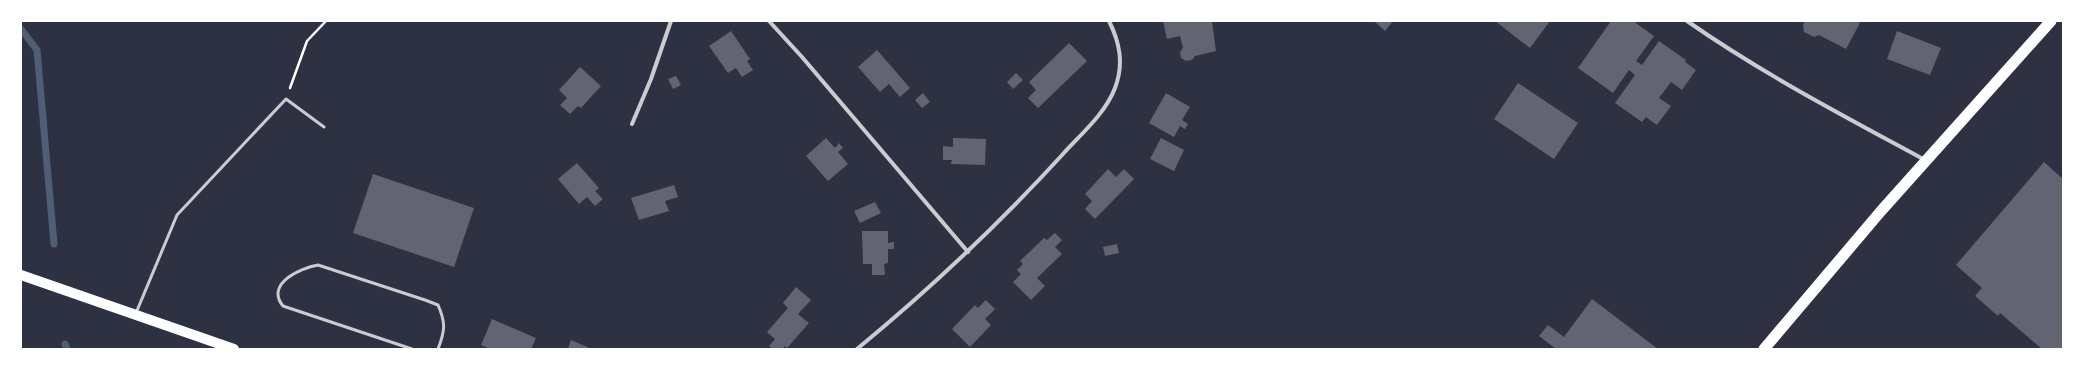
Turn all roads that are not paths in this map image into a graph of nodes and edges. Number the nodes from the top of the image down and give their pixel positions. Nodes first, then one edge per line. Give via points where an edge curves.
1 (671, 21) edge
2 (769, 21) edge
3 (1109, 21) edge
4 (1687, 21) edge
5 (2051, 21) edge
6 (632, 124) dead end
7 (324, 127) dead end
8 (1926, 160) junction
9 (968, 252) junction
10 (21, 275) edge
11 (135, 315) junction
12 (234, 349) edge
13 (412, 349) edge
14 (438, 349) edge
15 (857, 349) edge
16 (1764, 349) edge

1 - 6 street
2 - 9 street
3 - 9 street via 1118,41 1120,55 1118,78 1108,101 1098,116
4 - 8 street via 1778,81
5 - 8 highway
7 - 11 lane via 286,99 177,215
8 - 16 highway
9 - 15 street via 905,310
10 - 11 main road
11 - 12 main road
13 - 14 lane via 283,306 278,300 279,286 304,268 318,265 438,305 444,319 443,336

